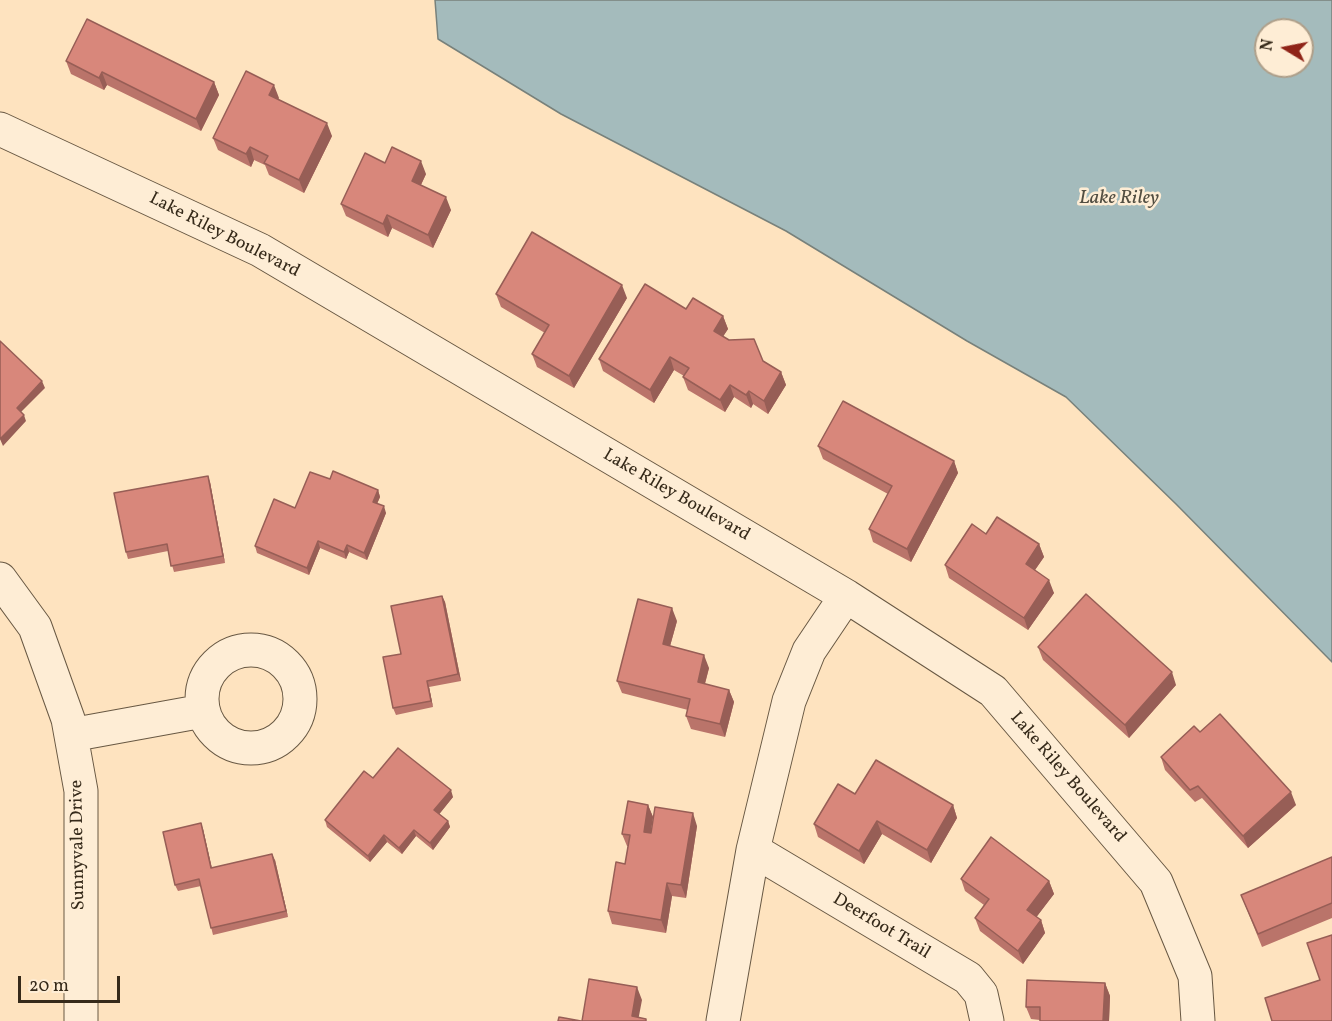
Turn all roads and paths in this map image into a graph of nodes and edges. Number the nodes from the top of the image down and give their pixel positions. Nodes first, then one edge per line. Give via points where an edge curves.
1 (0, 129) edge
2 (0, 579) edge
3 (846, 596) junction
4 (202, 711) dead end
5 (71, 735) junction
6 (753, 850) junction
7 (81, 1021) edge
8 (723, 1021) edge
9 (987, 1021) edge
10 (1198, 1021) edge

1 - 3 street, Lake Riley Boulevard via 260,250
2 - 5 street, Sunnyvale Drive via 35,627
3 - 6 street via 809,651 789,701
3 - 10 street, Lake Riley Boulevard via 993,691 1156,882 1195,976
4 - 5 street
5 - 7 street, Sunnyvale Drive via 81,791
6 - 8 street
6 - 9 street, Deerfoot Trail via 968,978 981,994

